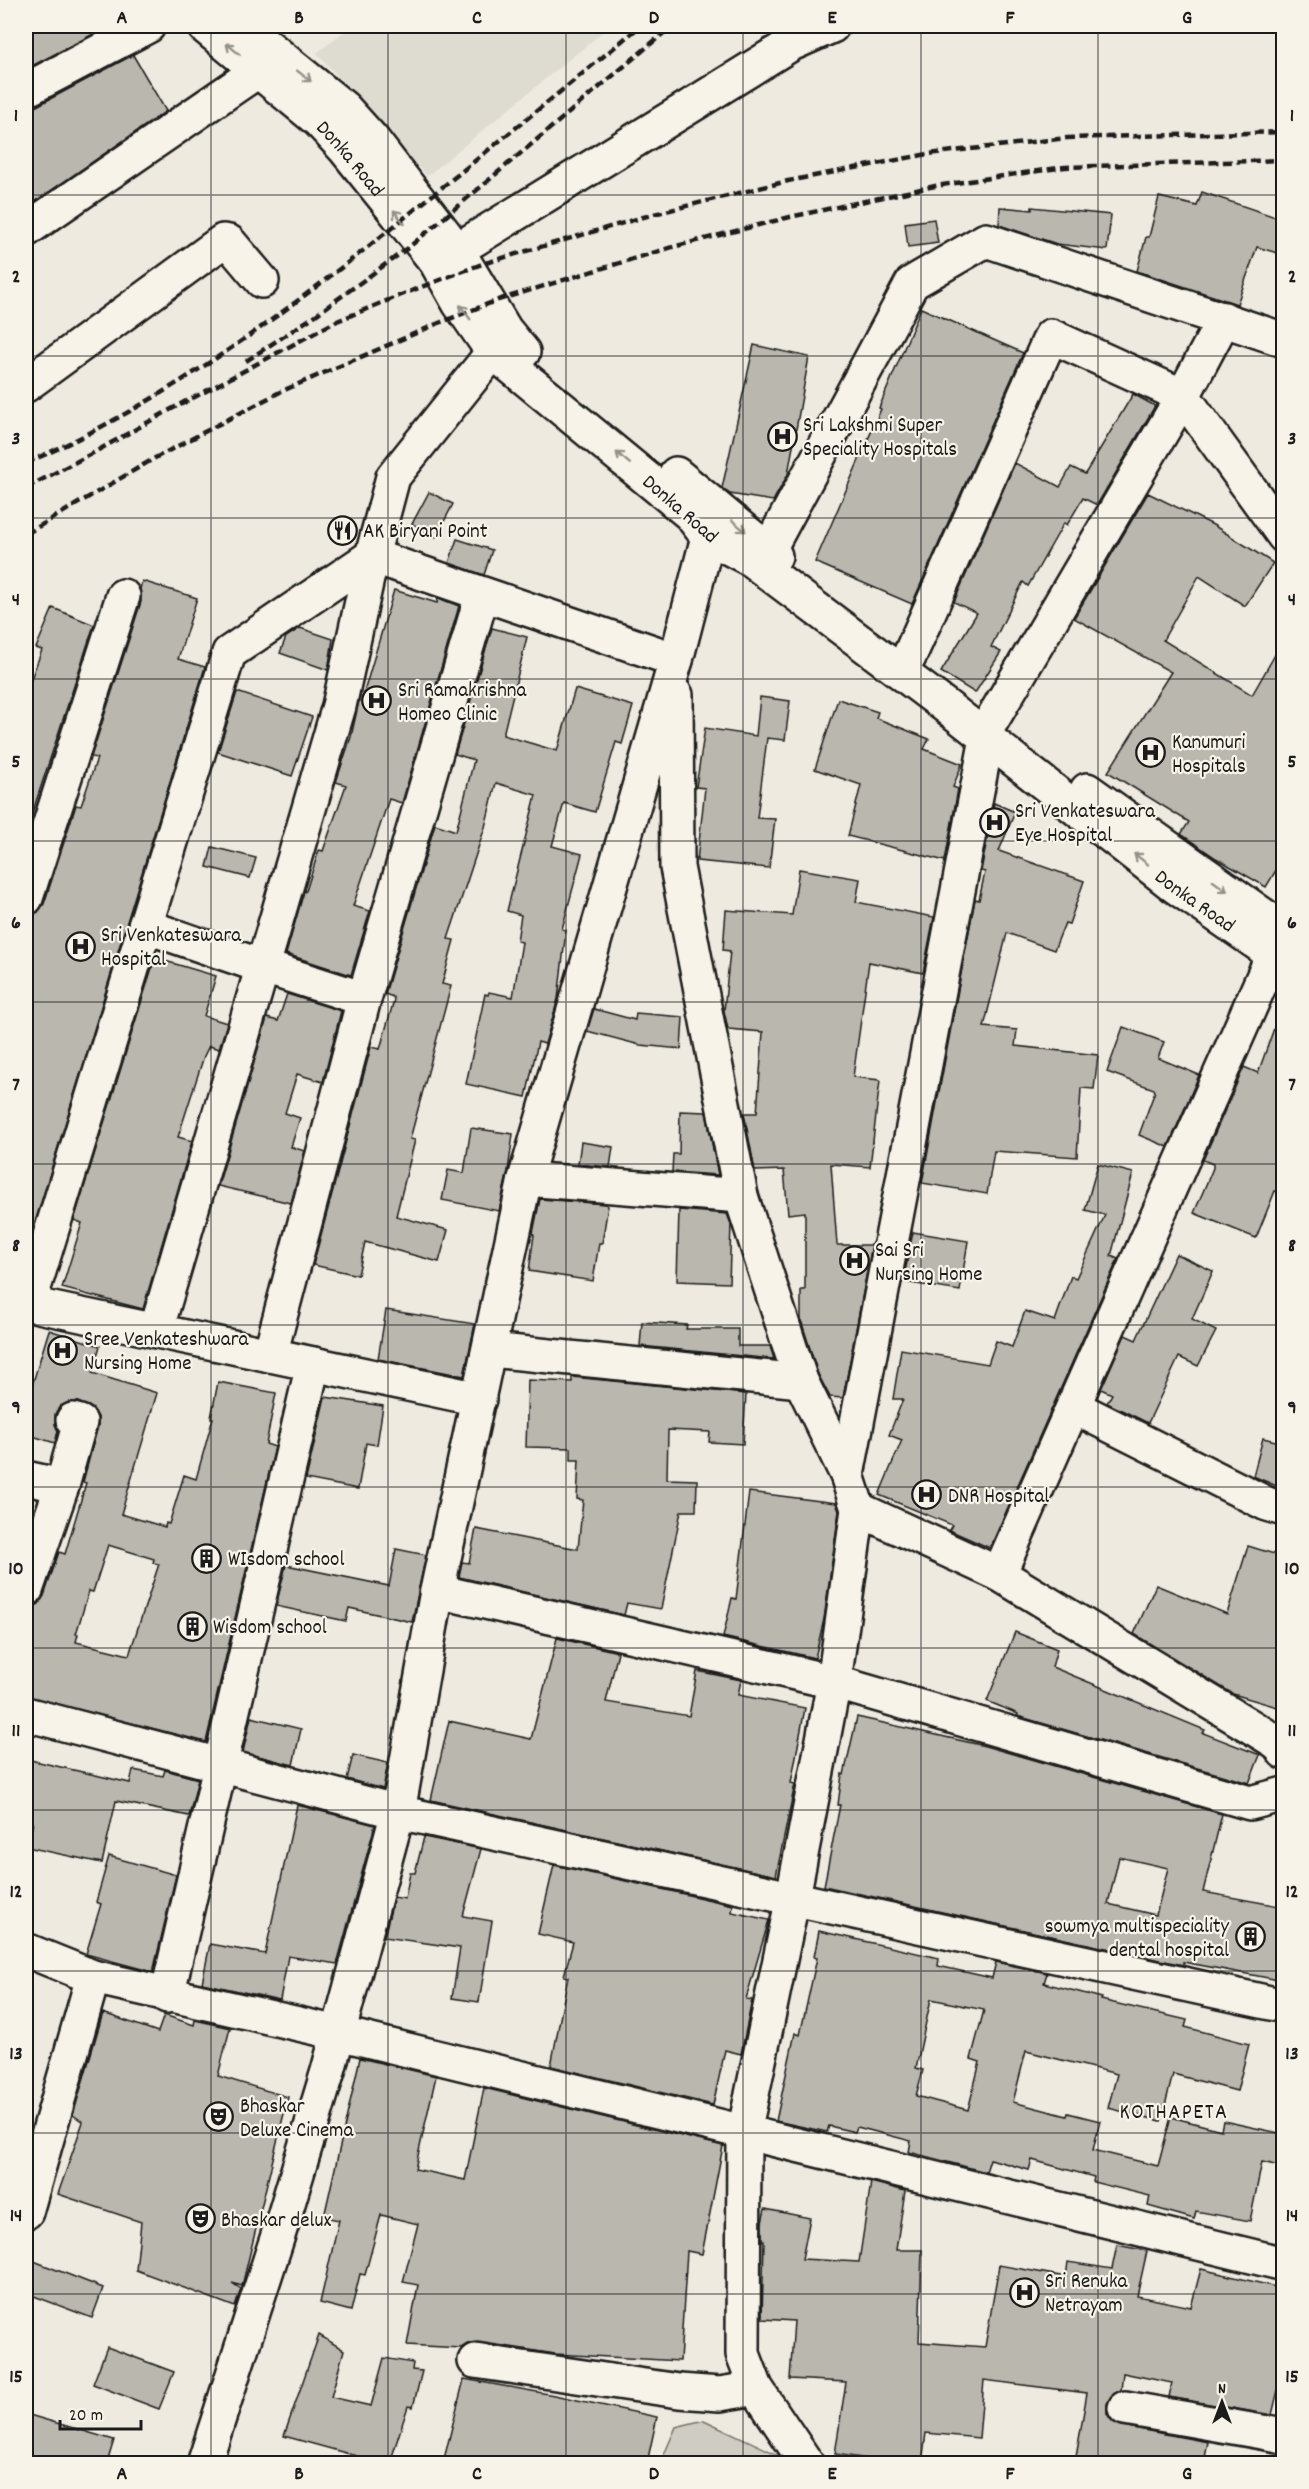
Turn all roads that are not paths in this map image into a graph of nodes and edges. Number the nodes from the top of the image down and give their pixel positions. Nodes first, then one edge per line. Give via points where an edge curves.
1 (148, 26) edge
2 (204, 26) edge
3 (243, 26) edge
4 (831, 26) edge
5 (259, 70) junction
6 (26, 90) edge
7 (26, 230) edge
8 (457, 250) junction
9 (262, 281) dead end
10 (1224, 319) junction
11 (1284, 340) edge
12 (494, 352) junction
13 (26, 385) edge
14 (1183, 396) junction
15 (1242, 476) junction
16 (1284, 492) edge
17 (1284, 536) edge
18 (708, 537) junction
19 (768, 551) junction
20 (372, 556) junction
21 (482, 595) junction
22 (123, 596) dead end
23 (909, 657) junction
24 (676, 660) junction
25 (989, 729) junction
26 (26, 898) edge
27 (145, 926) junction
28 (1280, 949) edge
29 (264, 968) junction
30 (364, 999) junction
31 (525, 1179) junction
32 (741, 1196) junction
33 (27, 1309) edge
34 (156, 1331) junction
35 (490, 1350) junction
36 (270, 1355) junction
37 (313, 1364) junction
38 (801, 1381) junction
39 (479, 1399) junction
40 (1074, 1407) junction
41 (74, 1420) dead end
42 (847, 1475) junction
43 (26, 1478) edge
44 (62, 1486) junction
45 (858, 1509) junction
46 (1284, 1509) edge
47 (999, 1574) junction
48 (26, 1590) edge
49 (438, 1592) junction
50 (834, 1682) junction
51 (26, 1714) edge
52 (1284, 1752) edge
53 (222, 1765) junction
54 (1284, 1794) edge
55 (398, 1812) junction
56 (793, 1897) junction
57 (26, 1950) edge
58 (93, 1977) junction
59 (167, 1996) junction
60 (1284, 2006) edge
61 (338, 2033) junction
62 (744, 2133) junction
63 (26, 2212) edge
64 (1284, 2264) edge
65 (475, 2361) dead end
66 (756, 2388) junction
67 (1125, 2408) dead end
68 (1284, 2436) edge
69 (204, 2463) edge
70 (807, 2463) edge

1 - 6 street
5 -> 2 street, Donka Road
3 -> 8 street, Donka Road via 344,108
4 - 8 street via 791,44
5 - 7 street
12 -> 5 street, Donka Road via 436,262 344,148
8 -> 19 street, Donka Road via 519,349
9 - 13 street via 229,242 223,241
10 - 11 street
10 - 14 street
10 - 19 street via 986,240 912,283
18 -> 12 street, Donka Road via 690,514
12 - 20 street via 393,477
14 - 15 street
14 - 23 street via 1051,336
14 - 25 street
15 - 16 street
15 - 17 street
18 - 24 street
18 - 25 street, Donka Road via 750,559
19 - 23 street, Donka Road
20 - 21 street
20 - 27 street via 229,653
20 - 29 street via 339,706
21 - 24 street
21 - 30 street
22 - 26 street
23 - 25 street, Donka Road
24 - 31 street
24 - 32 street via 677,867
25 - 28 street, Donka Road via 1238,900
25 - 42 street
27 - 29 street
27 - 33 street
28 - 40 street
29 - 30 street
29 - 34 street
30 - 36 street
31 - 32 street
31 - 35 street
32 - 38 street
33 - 34 street
34 - 36 street
35 - 38 street
35 - 39 street
36 - 37 street
37 - 39 street
37 - 53 street
38 - 42 street
39 - 49 street
40 - 46 street
40 - 47 street
41 - 44 street via 80,1422
42 - 45 street
43 - 44 street
44 - 48 street
45 - 47 street
45 - 50 street
47 - 52 street via 1278,1743
49 - 50 street
49 - 55 street
50 - 54 street via 1250,1803
50 - 56 street
51 - 53 street
53 - 55 street
53 - 59 street
55 - 56 street
55 - 61 street
56 - 60 street
56 - 62 street
57 - 58 street
58 - 59 street
58 - 63 street
59 - 61 street
61 - 62 street
61 - 69 street via 283,2220
62 - 64 street
62 - 66 street via 743,2354
65 - 66 street via 679,2391 720,2394
66 - 70 street
67 - 68 street

